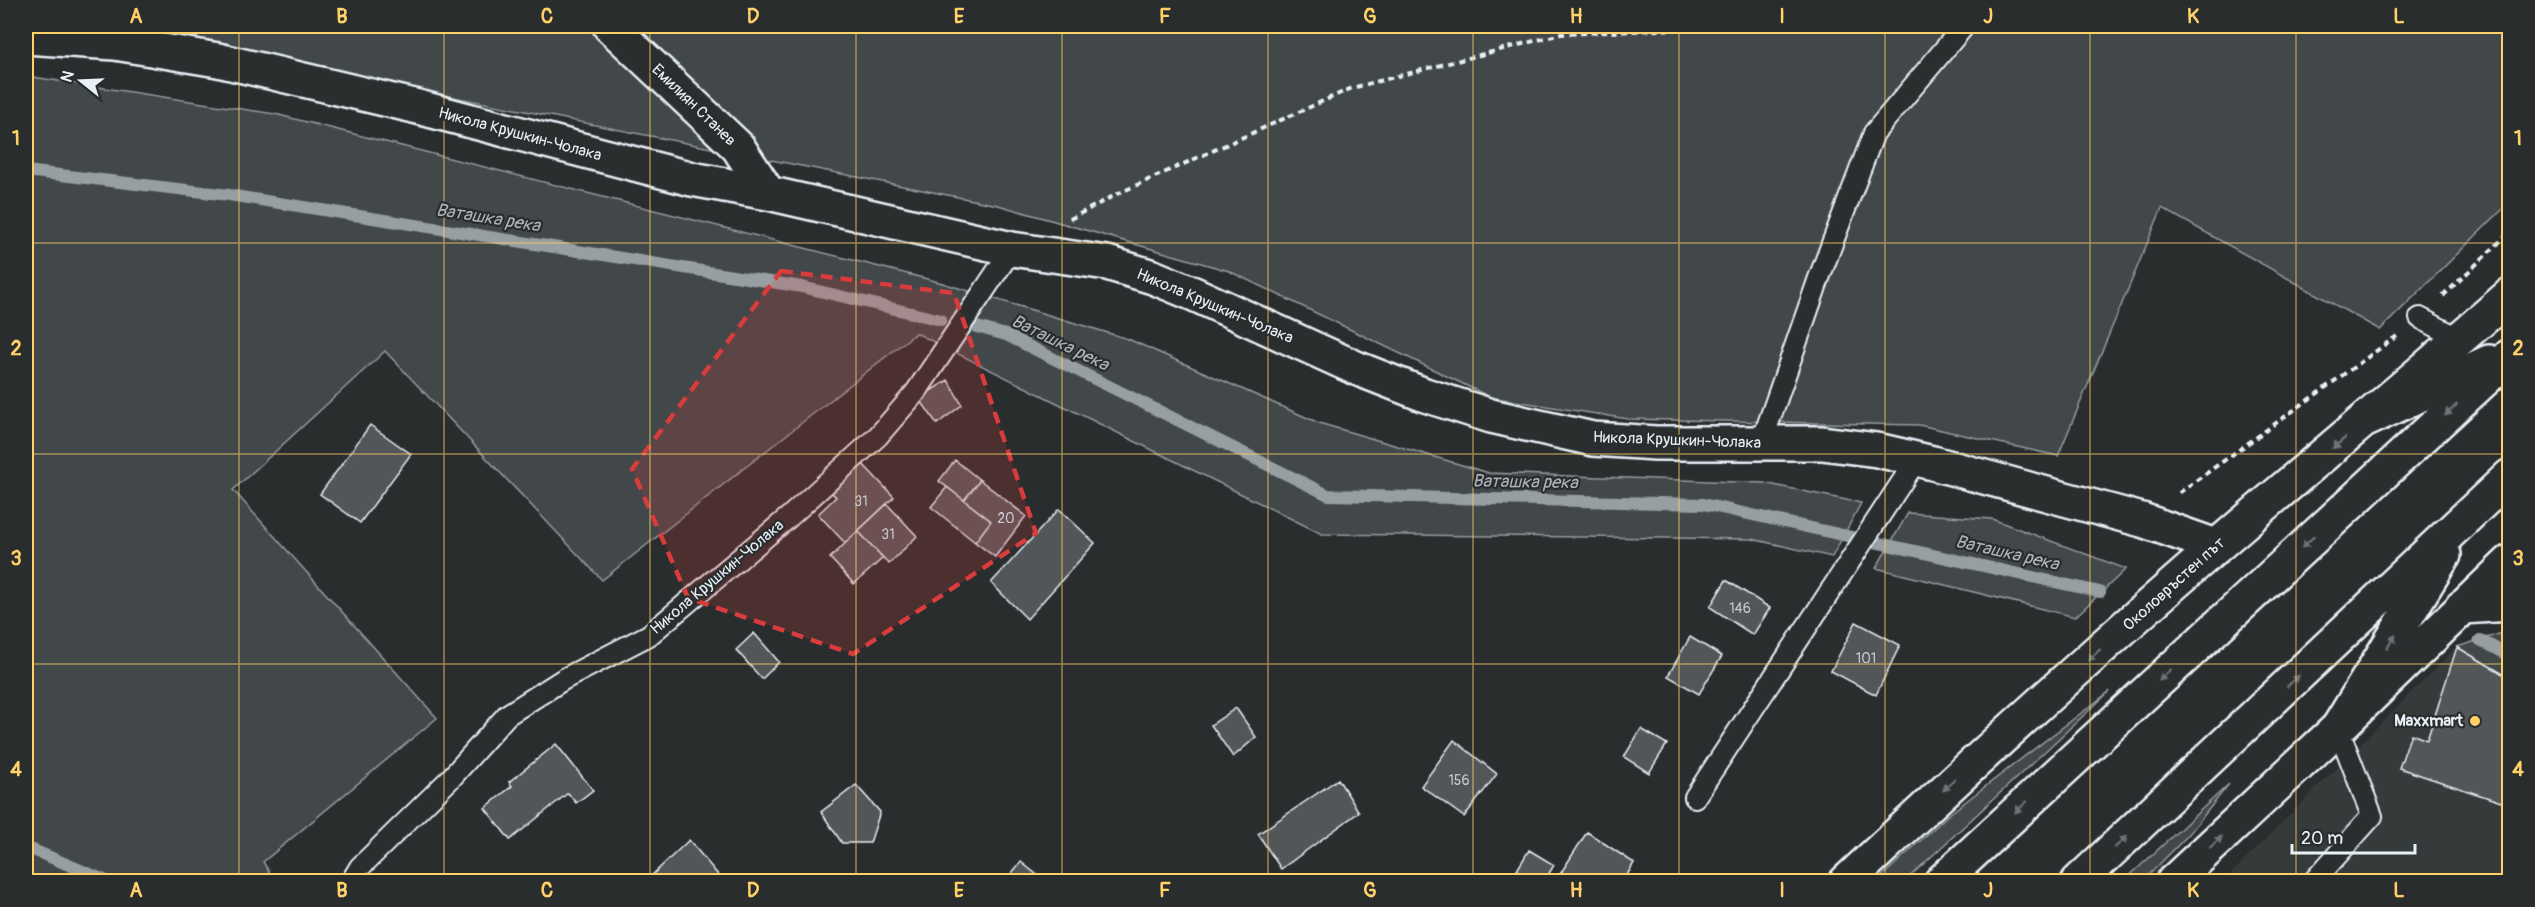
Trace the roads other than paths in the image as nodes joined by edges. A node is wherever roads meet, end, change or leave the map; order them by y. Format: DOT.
graph roads {
  1 [pos="610,26"];
  2 [pos="1964,26"];
  3 [pos="26,37"];
  4 [pos="768,193"];
  5 [pos="1012,249"];
  6 [pos="2510,295"];
  7 [pos="2420,318"];
  8 [pos="2460,339"];
  9 [pos="2510,354"];
  10 [pos="2368,419"];
  11 [pos="1761,444"];
  12 [pos="1917,459"];
  13 [pos="2510,476"];
  14 [pos="2467,517"];
  15 [pos="2216,546"];
  16 [pos="2510,562"];
  17 [pos="2510,604"];
  18 [pos="2463,607"];
  19 [pos="2338,728"];
  20 [pos="1695,797"];
  21 [pos="351,882"];
  22 [pos="1846,882"];
  23 [pos="1941,882"];
  24 [pos="2078,882"];
  25 [pos="2173,882"];
  26 [pos="2313,882"];
  1 -- 4 [label="main road, Емилиян Станев"];
  2 -- 11 [label="lane"];
  3 -- 4 [label="main road, Никола Крушкин-Чолака"];
  4 -- 5 [label="main road, Никола Крушкин-Чолака"];
  5 -- 11 [label="main road, Никола Крушкин-Чолака"];
  5 -- 21 [label="lane, Никола Крушкин-Чолака"];
  6 -- 8 [label="main road, Околовръстен път"];
  7 -- 8 [label="lane"];
  8 -- 10 [label="main road, Околовръстен път"];
  9 -- 10 [label="main road"];
  9 -- 23 [label="main road, one-way"];
  10 -- 15 [label="main road, Околовръстен път, one-way"];
  11 -- 12 [label="main road, Никола Крушкин-Чолака"];
  12 -- 15 [label="main road, Никола Крушкин-Чолака"];
  12 -- 20 [label="lane"];
  13 -- 14 [label="main road"];
  19 -- 14 [label="main road, one-way"];
  24 -- 14 [label="main road, one-way"];
  15 -- 22 [label="main road, Околовръстен път, one-way"];
  16 -- 18 [label="main road"];
  17 -- 18 [label="main road"];
  18 -- 19 [label="main road"];
  25 -- 19 [label="main road, one-way"];
  19 -- 26 [label="lane"];
}
